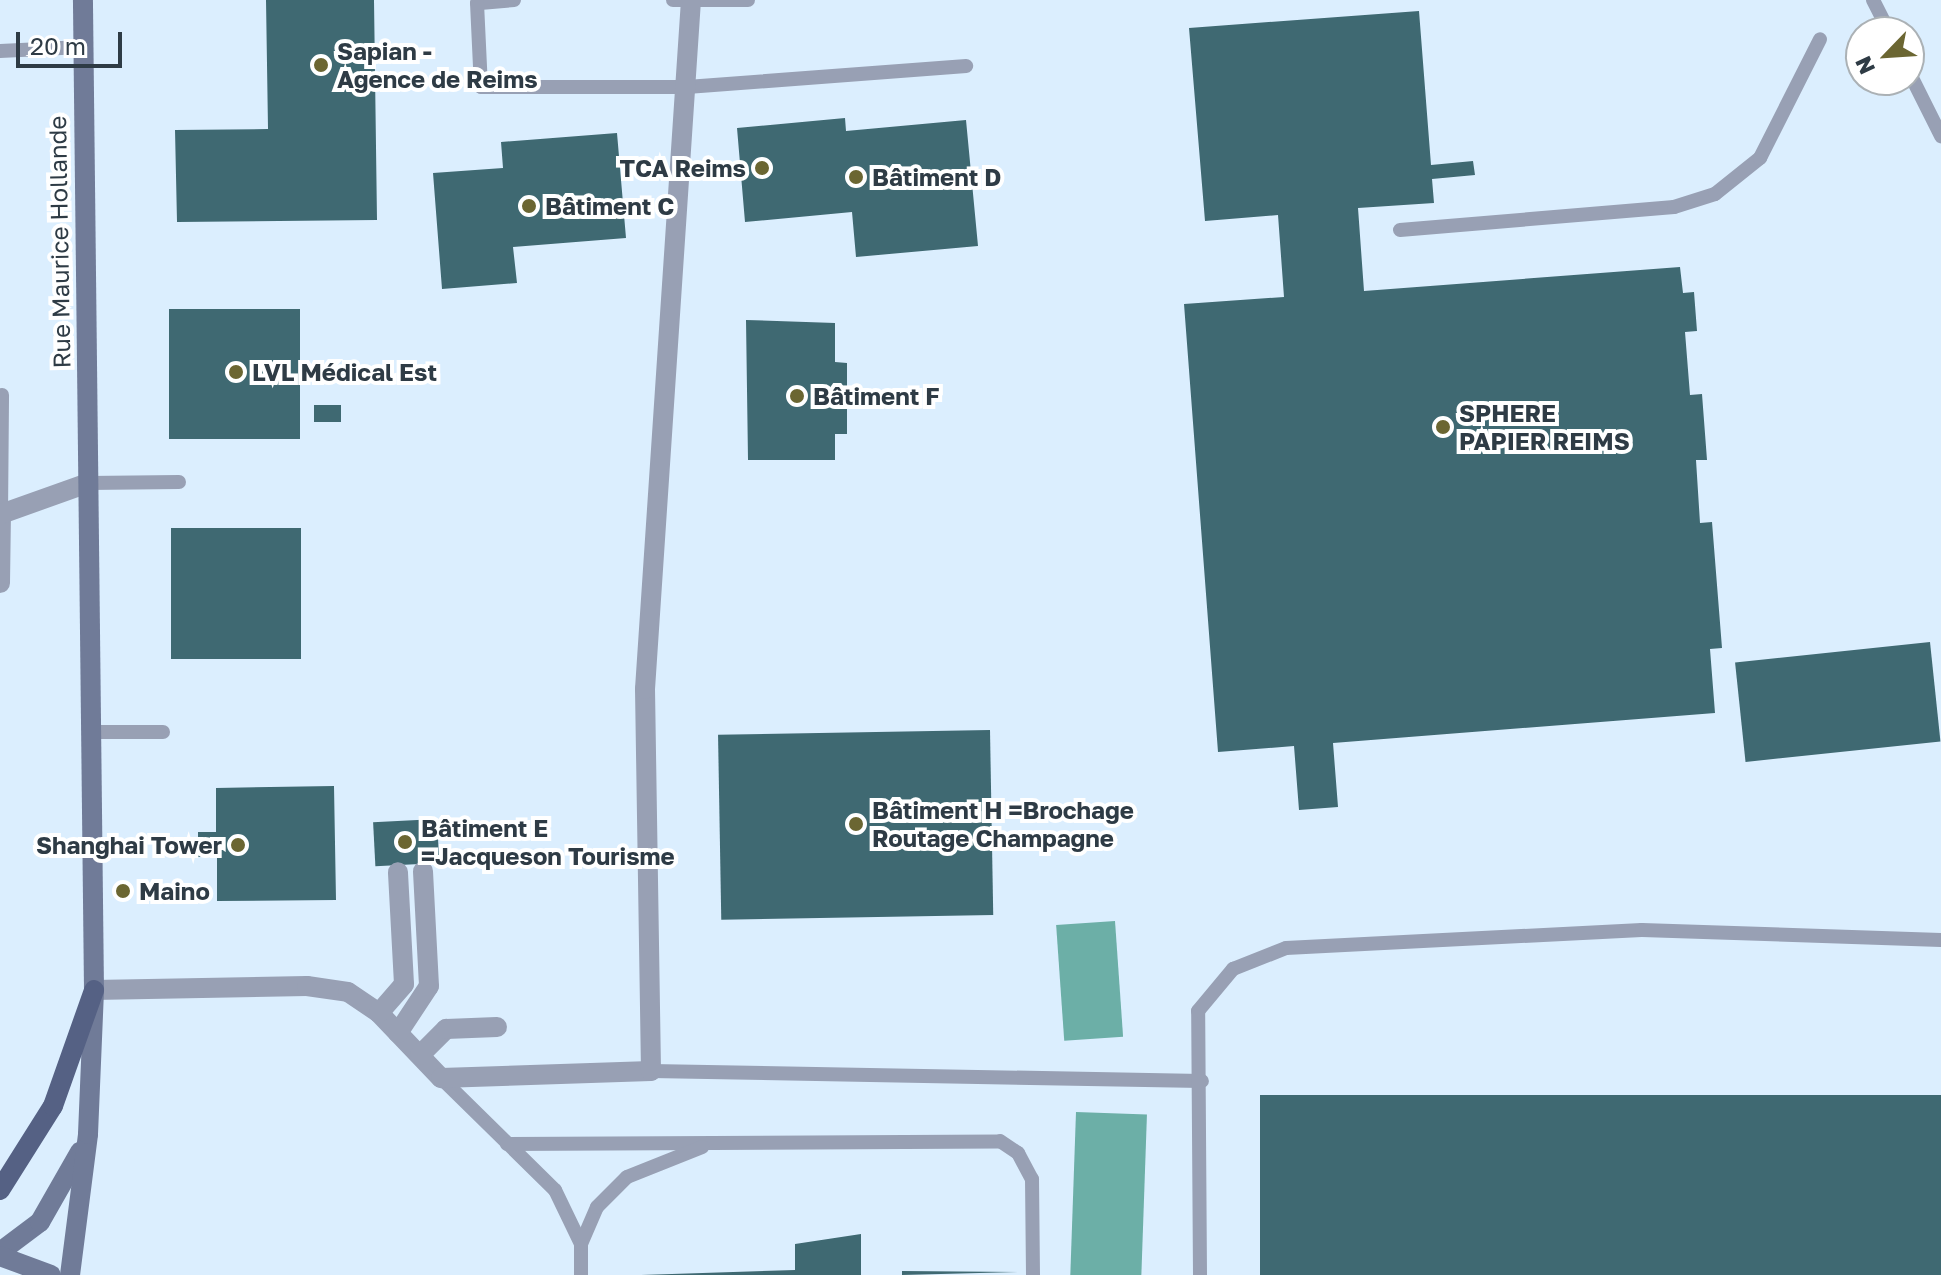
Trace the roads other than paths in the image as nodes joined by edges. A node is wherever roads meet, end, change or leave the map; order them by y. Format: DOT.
graph roads {
  1 [pos="83,0"];
  2 [pos="514,0"];
  3 [pos="748,0"];
  4 [pos="685,1"];
  5 [pos="1820,39"];
  6 [pos="82,47"];
  7 [pos="0,51"];
  8 [pos="966,66"];
  9 [pos="687,87"];
  10 [pos="1921,96"];
  11 [pos="1941,136"];
  12 [pos="1400,230"];
  13 [pos="2,395"];
  14 [pos="179,482"];
  15 [pos="88,483"];
  16 [pos="1,514"];
  17 [pos="0,583"];
  18 [pos="90,732"];
  19 [pos="163,732"];
  20 [pos="423,871"];
  21 [pos="398,872"];
  22 [pos="1941,940"];
  23 [pos="94,990"];
  24 [pos="379,1013"];
  25 [pos="497,1027"];
  26 [pos="398,1033"];
  27 [pos="420,1055"];
  28 [pos="651,1071"];
  29 [pos="441,1078"];
  30 [pos="1202,1081"];
  31 [pos="88,1134"];
  32 [pos="711,1143"];
  33 [pos="507,1144"];
  34 [pos="0,1190"];
  35 [pos="581,1244"];
  36 [pos="0,1254"];
  37 [pos="51,1275"];
  38 [pos="70,1275"];
  39 [pos="581,1275"];
  40 [pos="1033,1275"];
  41 [pos="1200,1275"];
  1 -- 6 [label="street, Rue Maurice Hollande"];
  2 -- 9 [label="lane"];
  3 -- 4 [label="lane"];
  4 -- 9 [label="street"];
  5 -- 12 [label="lane"];
  6 -- 7 [label="lane"];
  6 -- 15 [label="street, Rue Maurice Hollande"];
  8 -- 9 [label="lane"];
  9 -- 28 [label="street"];
  10 -- 11 [label="lane"];
  13 -- 16 [label="lane"];
  14 -- 15 [label="lane"];
  15 -- 16 [label="street"];
  15 -- 18 [label="street, Rue Maurice Hollande"];
  16 -- 17 [label="street"];
  18 -- 19 [label="lane"];
  18 -- 23 [label="street, Rue Maurice Hollande"];
  20 -- 26 [label="street"];
  21 -- 24 [label="street"];
  22 -- 30 [label="lane"];
  23 -- 24 [label="street"];
  23 -- 31 [label="street, Rue Maurice Hollande"];
  23 -- 34 [label="main road"];
  24 -- 26 [label="street"];
  25 -- 27 [label="street"];
  26 -- 27 [label="street"];
  27 -- 29 [label="street"];
  28 -- 29 [label="street"];
  28 -- 30 [label="lane"];
  29 -- 33 [label="lane"];
  30 -- 41 [label="lane"];
  31 -- 36 [label="street"];
  31 -- 38 [label="street, Rue Maurice Hollande"];
  32 -- 33 [label="lane"];
  32 -- 35 [label="lane"];
  32 -- 40 [label="lane"];
  33 -- 35 [label="lane"];
  35 -- 39 [label="lane"];
  36 -- 37 [label="street"];
}
